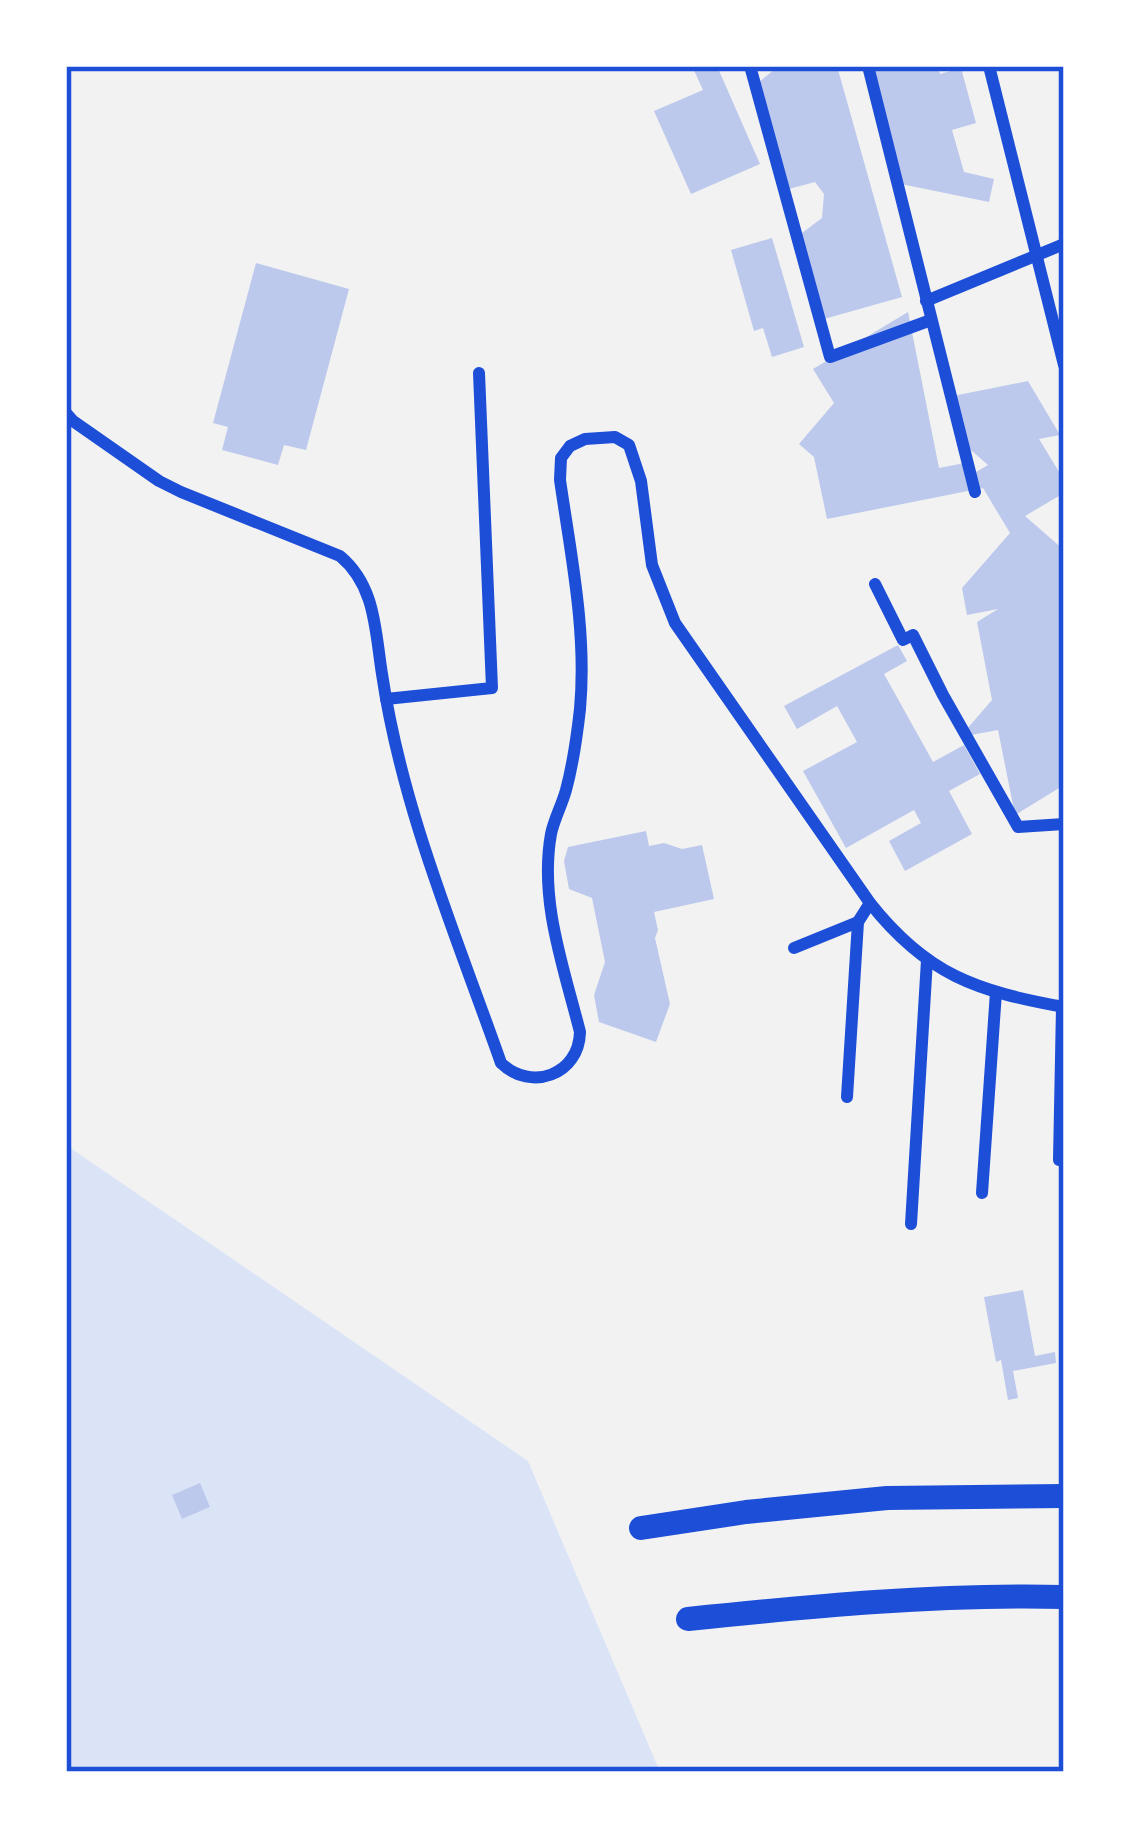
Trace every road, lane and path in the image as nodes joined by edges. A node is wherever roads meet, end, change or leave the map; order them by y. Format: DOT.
graph roads {
  1 [pos="750,66"];
  2 [pos="868,66"];
  3 [pos="989,66"];
  4 [pos="1064,244"];
  5 [pos="1035,256"];
  6 [pos="926,301"];
  7 [pos="931,320"];
  8 [pos="1064,365"];
  9 [pos="479,373"];
  10 [pos="66,413"];
  11 [pos="975,492"];
  12 [pos="875,584"];
  13 [pos="386,699"];
  14 [pos="1064,824"];
  15 [pos="870,904"];
  16 [pos="858,922"];
  17 [pos="794,948"];
  18 [pos="927,960"];
  19 [pos="996,992"];
  20 [pos="1063,1007"];
  21 [pos="848,1096"];
  22 [pos="1059,1160"];
  23 [pos="982,1193"];
  24 [pos="910,1224"];
  25 [pos="1064,1496"];
  26 [pos="641,1528"];
  27 [pos="1064,1597"];
  28 [pos="688,1619"];
  1 -- 7 [label="street"];
  2 -- 6 [label="street"];
  3 -- 5 [label="street"];
  4 -- 5 [label="street"];
  5 -- 6 [label="street"];
  5 -- 8 [label="street"];
  6 -- 7 [label="street"];
  7 -- 11 [label="street"];
  9 -- 13 [label="street"];
  10 -- 13 [label="street"];
  12 -- 14 [label="street"];
  13 -- 15 [label="street"];
  15 -- 16 [label="street"];
  15 -- 18 [label="street"];
  16 -- 17 [label="street"];
  16 -- 21 [label="street"];
  18 -- 19 [label="street"];
  18 -- 24 [label="street"];
  19 -- 20 [label="street"];
  19 -- 23 [label="street"];
  20 -- 22 [label="street"];
  25 -- 26 [label="highway"];
  27 -- 28 [label="highway"];
}
